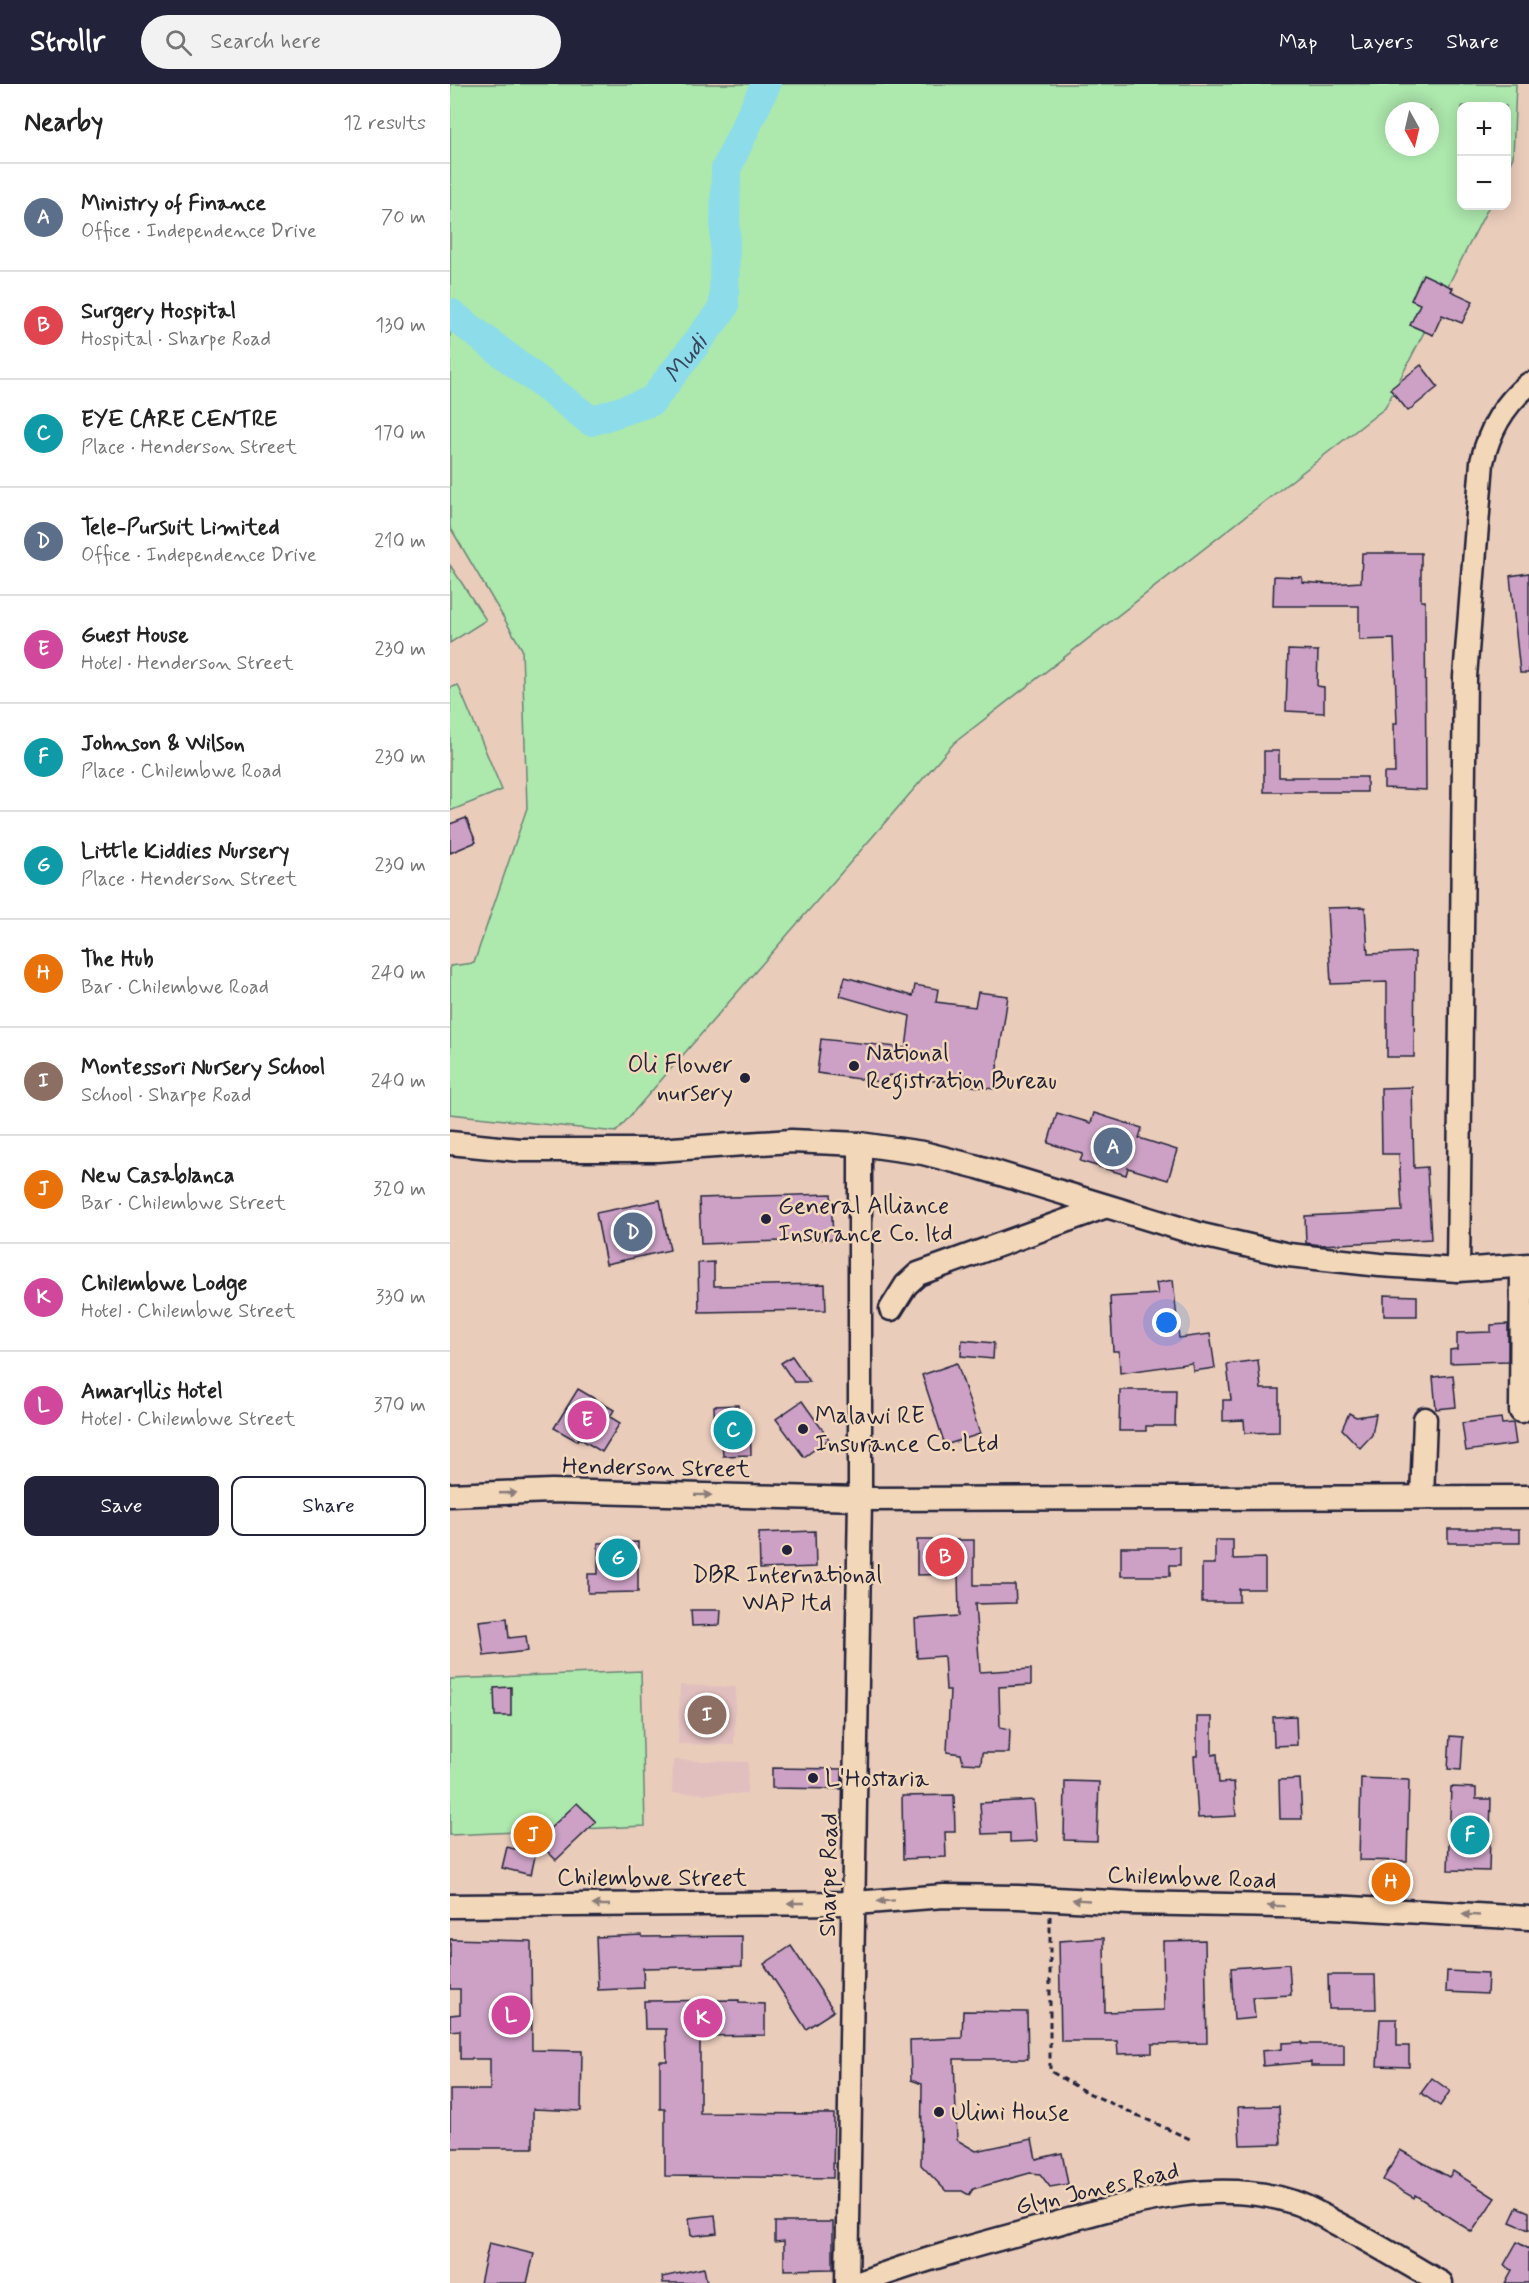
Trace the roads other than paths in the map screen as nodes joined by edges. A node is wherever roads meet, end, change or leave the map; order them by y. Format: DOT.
graph roads {
  1 [pos="1529,384"];
  2 [pos="450,1143"];
  3 [pos="860,1144"];
  4 [pos="1104,1207"];
  5 [pos="1526,1266"];
  6 [pos="1458,1270"];
  7 [pos="891,1309"];
  8 [pos="1521,1411"];
  9 [pos="1425,1419"];
  10 [pos="450,1496"];
  11 [pos="1422,1497"];
  12 [pos="1529,1497"];
  13 [pos="860,1498"];
  14 [pos="855,1903"];
  15 [pos="450,1906"];
  16 [pos="1529,1918"];
  17 [pos="847,2283"];
  18 [pos="859,2283"];
  19 [pos="1441,2283"];
  1 -- 6 [label="street"];
  2 -- 3 [label="street"];
  3 -- 4 [label="street"];
  3 -- 13 [label="street, Sharpe Road"];
  4 -- 6 [label="street"];
  4 -- 7 [label="street"];
  5 -- 6 [label="street"];
  5 -- 8 [label="street"];
  9 -- 11 [label="street"];
  10 -- 13 [label="street, Henderson Street, one-way"];
  11 -- 12 [label="street, Henderson Street"];
  11 -- 13 [label="street, Henderson Street"];
  13 -- 14 [label="street, Sharpe Road"];
  14 -- 15 [label="street, Chilembwe Street, one-way"];
  16 -- 14 [label="street, Chilembwe Road, one-way"];
  14 -- 17 [label="street, Sharpe Road"];
  18 -- 19 [label="street, Glyn Jones Road"];
}
